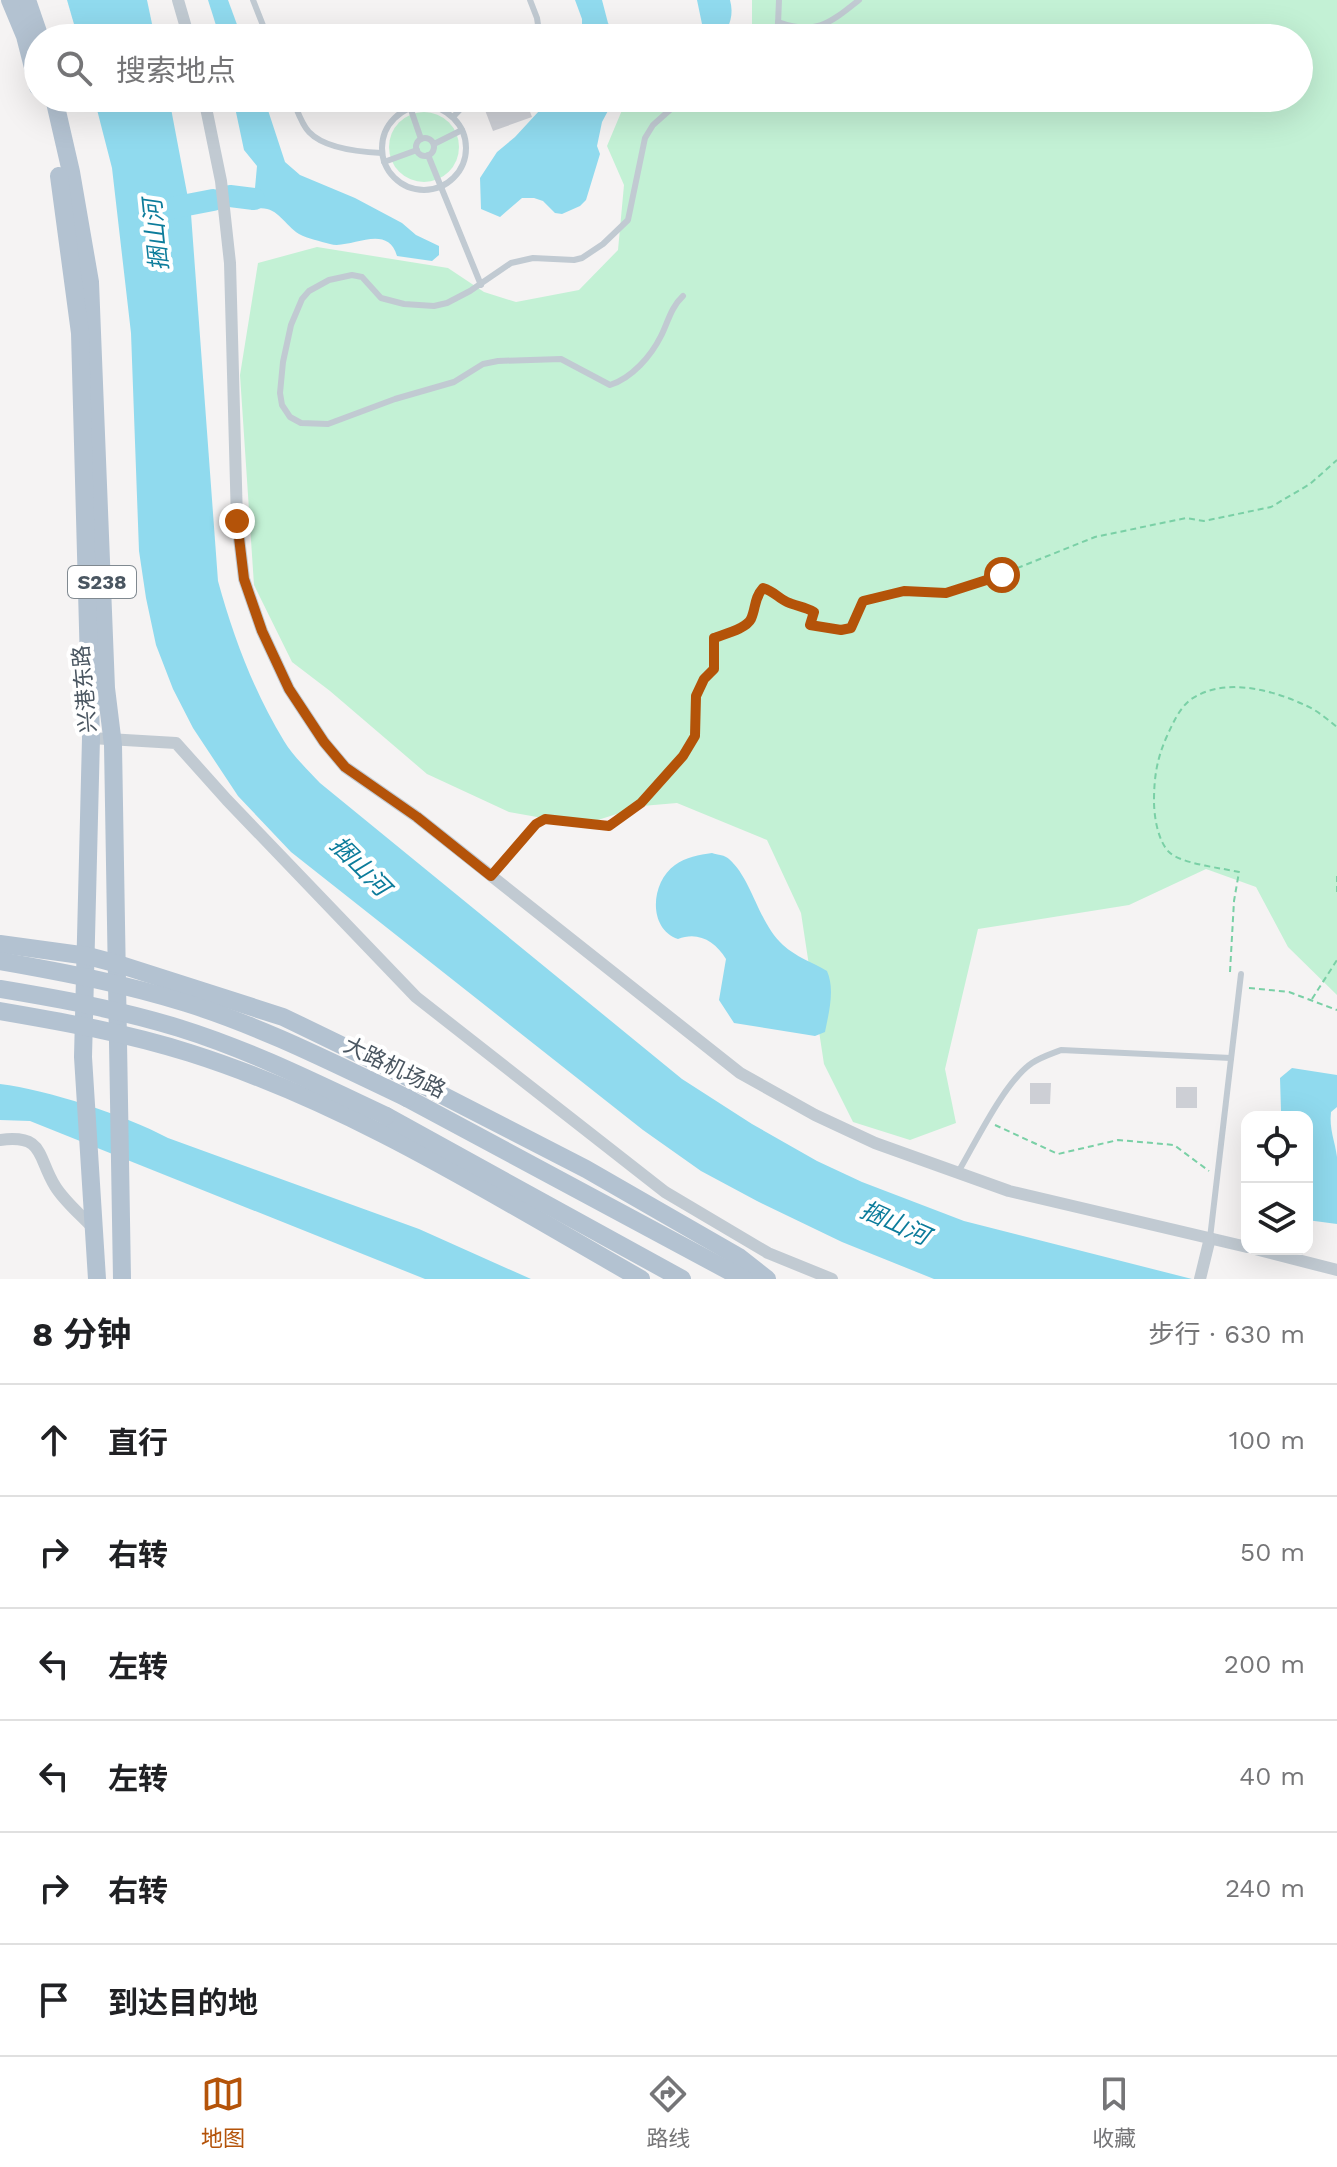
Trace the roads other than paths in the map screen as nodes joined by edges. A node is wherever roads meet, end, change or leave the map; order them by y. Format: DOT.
graph roads {
  1 [pos="10,0"];
  2 [pos="27,0"];
  3 [pos="178,0"];
  4 [pos="253,0"];
  5 [pos="530,0"];
  6 [pos="779,0"];
  7 [pos="859,0"];
  8 [pos="778,22"];
  9 [pos="35,24"];
  10 [pos="185,24"];
  11 [pos="262,24"];
  12 [pos="538,24"];
  13 [pos="783,24"];
  14 [pos="828,24"];
  15 [pos="24,34"];
  16 [pos="45,112"];
  17 [pos="57,112"];
  18 [pos="207,112"];
  19 [pos="299,112"];
  20 [pos="402,112"];
  21 [pos="412,112"];
  22 [pos="444,112"];
  23 [pos="458,112"];
  24 [pos="668,112"];
  25 [pos="453,117"];
  26 [pos="462,130"];
  27 [pos="421,139"];
  28 [pos="434,144"];
  29 [pos="417,150"];
  30 [pos="382,153"];
  31 [pos="428,155"];
  32 [pos="384,162"];
  33 [pos="440,187"];
  34 [pos="481,285"];
  35 [pos="683,296"];
  36 [pos="91,738"];
  37 [pos="112,739"];
  38 [pos="0,944"];
  39 [pos="88,956"];
  40 [pos="0,961"];
  41 [pos="118,964"];
  42 [pos="1241,974"];
  43 [pos="0,989"];
  44 [pos="0,1011"];
  45 [pos="85,1026"];
  46 [pos="120,1033"];
  47 [pos="1231,1058"];
  48 [pos="0,1140"];
  49 [pos="957,1174"];
  50 [pos="93,1228"];
  51 [pos="1210,1238"];
  52 [pos="1241,1246"];
  53 [pos="1278,1255"];
  54 [pos="1337,1270"];
  55 [pos="97,1279"];
  56 [pos="122,1279"];
  57 [pos="641,1279"];
  58 [pos="682,1279"];
  59 [pos="744,1279"];
  60 [pos="767,1279"];
  61 [pos="832,1279"];
  62 [pos="1200,1279"];
  1 -- 15 [label="main road"];
  2 -- 9 [label="main road"];
  3 -- 10 [label="street"];
  4 -- 11 [label="lane"];
  5 -- 12 [label="lane"];
  6 -- 8 [label="lane"];
  7 -- 14 [label="lane"];
  8 -- 13 [label="lane"];
  16 -- 36 [label="main road, 兴港东路 / S238"];
  17 -- 37 [label="main road, 兴港东路 / S238"];
  18 -- 49 [label="street"];
  19 -- 30 [label="lane"];
  20 -- 30 [label="lane"];
  21 -- 27 [label="lane"];
  22 -- 25 [label="lane"];
  23 -- 25 [label="lane"];
  24 -- 34 [label="lane"];
  25 -- 26 [label="lane"];
  26 -- 28 [label="lane"];
  26 -- 33 [label="lane"];
  27 -- 28 [label="lane"];
  27 -- 29 [label="lane"];
  28 -- 31 [label="lane"];
  29 -- 31 [label="lane"];
  29 -- 32 [label="lane"];
  30 -- 32 [label="lane"];
  31 -- 33 [label="lane"];
  32 -- 33 [label="lane"];
  33 -- 34 [label="lane"];
  34 -- 35 [label="lane"];
  36 -- 37 [label="street"];
  36 -- 39 [label="main road, 兴港东路 / S238"];
  37 -- 41 [label="main road, 兴港东路 / S238"];
  37 -- 61 [label="street"];
  38 -- 39 [label="main road"];
  39 -- 41 [label="main road"];
  39 -- 45 [label="main road, 兴港东路 / S238"];
  40 -- 59 [label="main road, 大路机场路, bridge"];
  41 -- 46 [label="main road, 兴港东路 / S238"];
  41 -- 60 [label="main road"];
  42 -- 47 [label="lane"];
  43 -- 58 [label="main road, bridge"];
  44 -- 45 [label="main road"];
  45 -- 46 [label="main road"];
  45 -- 50 [label="main road, 兴港东路 / S238"];
  46 -- 56 [label="main road, 兴港东路 / S238"];
  46 -- 57 [label="main road"];
  47 -- 49 [label="lane"];
  47 -- 51 [label="lane"];
  48 -- 50 [label="street"];
  49 -- 51 [label="street"];
  50 -- 55 [label="main road, 兴港东路 / S238"];
  51 -- 52 [label="street"];
  51 -- 62 [label="street"];
  53 -- 54 [label="street"];
}
